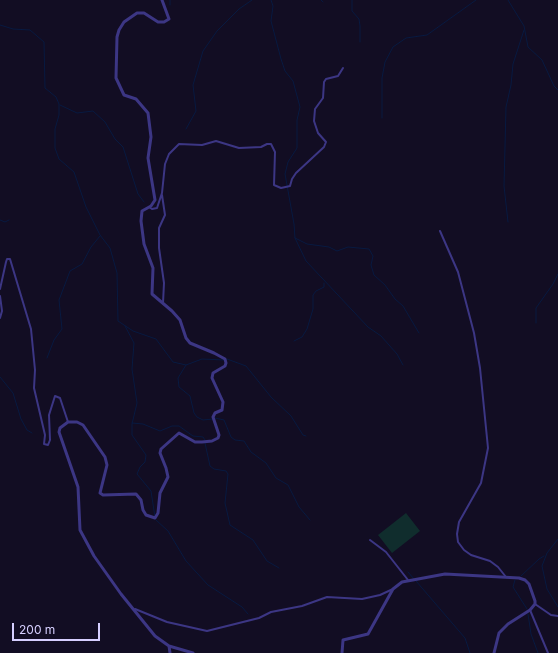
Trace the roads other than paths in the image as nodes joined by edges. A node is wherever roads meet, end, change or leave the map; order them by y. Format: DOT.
graph roads {
  1 [pos="162,0"];
  2 [pos="343,68"];
  3 [pos="162,193"];
  4 [pos="148,207"];
  5 [pos="440,231"];
  6 [pos="0,289"];
  7 [pos="0,296"];
  8 [pos="163,304"];
  9 [pos="0,318"];
  10 [pos="68,422"];
  11 [pos="370,540"];
  12 [pos="506,578"];
  13 [pos="408,580"];
  14 [pos="393,589"];
  15 [pos="535,604"];
  16 [pos="134,609"];
  17 [pos="530,610"];
  18 [pos="558,616"];
  19 [pos="169,646"];
  20 [pos="170,653"];
  21 [pos="193,653"];
  22 [pos="342,653"];
  23 [pos="494,653"];
  24 [pos="548,653"];
  1 -- 4 [label="street"];
  2 -- 3 [label="street"];
  3 -- 4 [label="street"];
  3 -- 8 [label="street"];
  4 -- 8 [label="street"];
  5 -- 12 [label="street"];
  6 -- 10 [label="street"];
  7 -- 9 [label="street"];
  8 -- 10 [label="street"];
  10 -- 16 [label="street"];
  11 -- 13 [label="street"];
  12 -- 13 [label="street"];
  12 -- 15 [label="street"];
  13 -- 14 [label="street"];
  14 -- 16 [label="street"];
  14 -- 22 [label="street"];
  15 -- 17 [label="street"];
  15 -- 18 [label="street"];
  16 -- 19 [label="street"];
  17 -- 23 [label="street"];
  17 -- 24 [label="street"];
  19 -- 20 [label="street"];
  19 -- 21 [label="street"];
}
